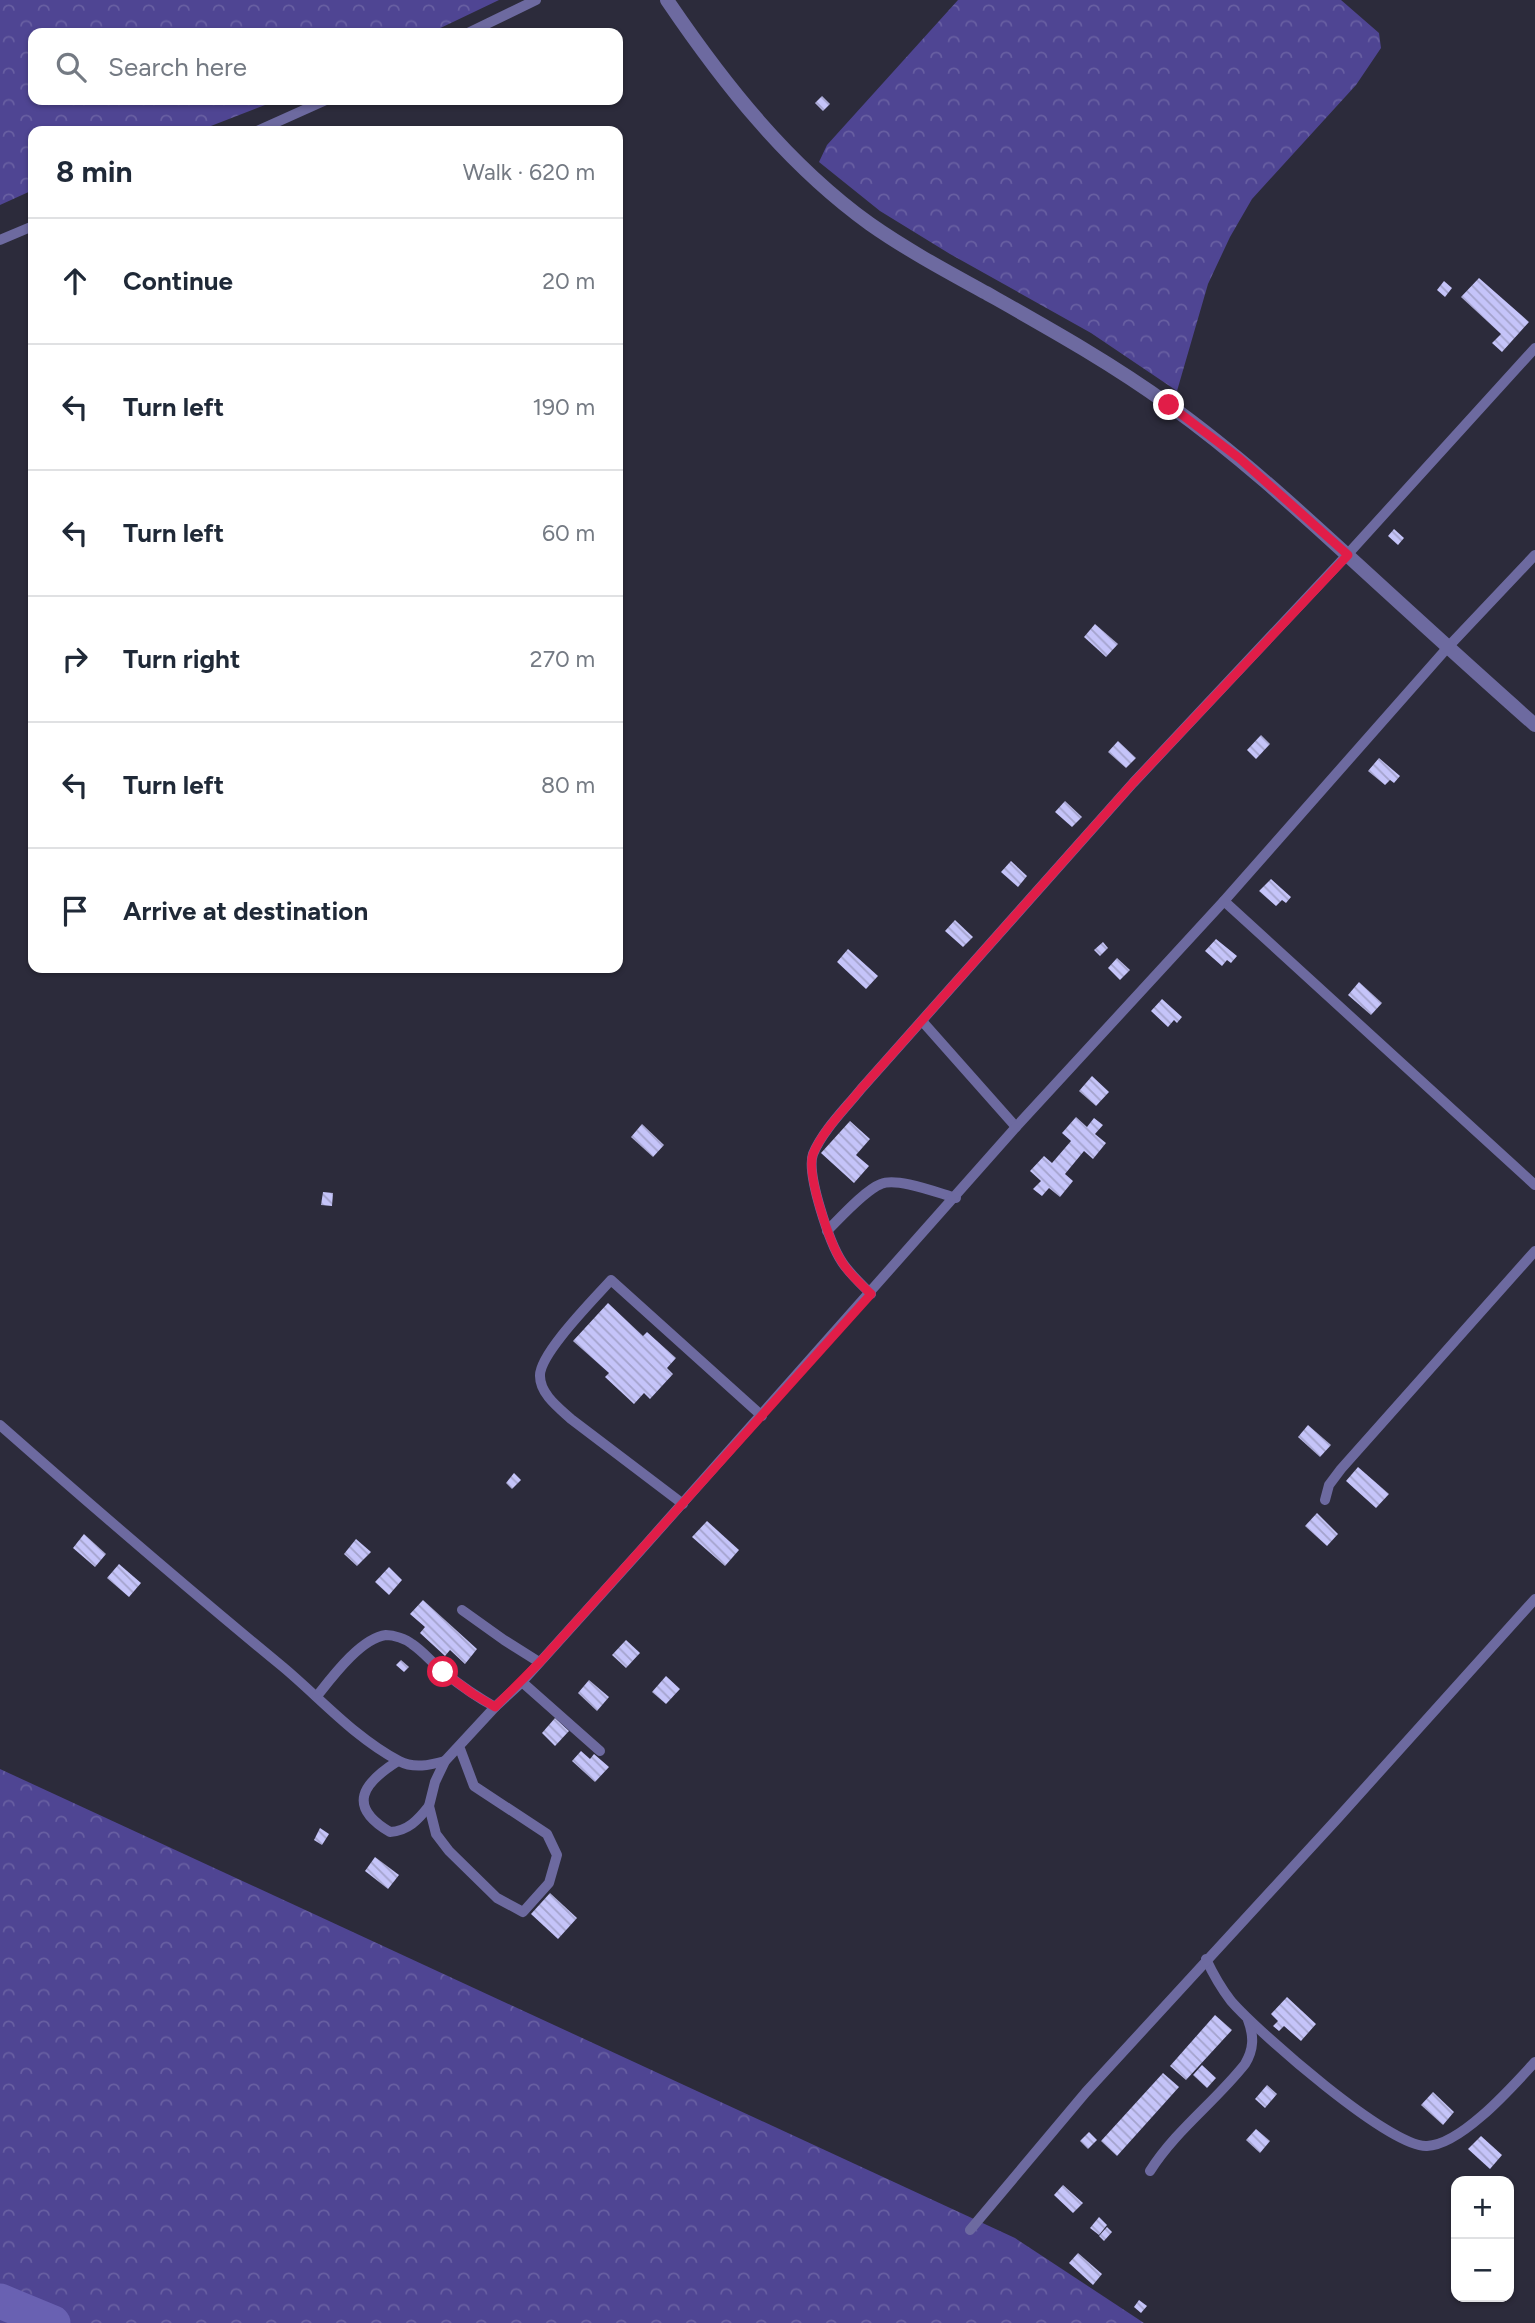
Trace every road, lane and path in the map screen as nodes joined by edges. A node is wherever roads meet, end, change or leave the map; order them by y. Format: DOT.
graph roads {
  1 [pos="536,0"];
  2 [pos="667,0"];
  3 [pos="478,28"];
  4 [pos="316,105"];
  5 [pos="268,126"];
  6 [pos="28,228"];
  7 [pos="0,240"];
  8 [pos="1535,348"];
  9 [pos="1348,555"];
  10 [pos="1535,555"];
  11 [pos="1448,648"];
  12 [pos="1535,726"];
  13 [pos="1224,901"];
  14 [pos="922,1021"];
  15 [pos="1016,1127"];
  16 [pos="1535,1185"];
  17 [pos="956,1198"];
  18 [pos="827,1231"];
  19 [pos="1535,1251"];
  20 [pos="871,1294"];
  21 [pos="762,1416"];
  22 [pos="0,1425"];
  23 [pos="1325,1500"];
  24 [pos="683,1504"];
  25 [pos="1535,1599"];
  26 [pos="463,1610"];
  27 [pos="540,1662"];
  28 [pos="522,1682"];
  29 [pos="317,1696"];
  30 [pos="495,1707"];
  31 [pos="459,1746"];
  32 [pos="600,1751"];
  33 [pos="398,1761"];
  34 [pos="445,1761"];
  35 [pos="429,1807"];
  36 [pos="1206,1959"];
  37 [pos="1246,2017"];
  38 [pos="1535,2062"];
  39 [pos="1150,2171"];
  40 [pos="970,2230"];
  1 -- 3 [label="lane"];
  2 -- 9 [label="street"];
  4 -- 5 [label="lane"];
  6 -- 7 [label="lane"];
  8 -- 9 [label="lane"];
  9 -- 11 [label="street"];
  9 -- 14 [label="lane"];
  10 -- 11 [label="lane"];
  11 -- 12 [label="street"];
  11 -- 13 [label="lane"];
  13 -- 15 [label="lane"];
  13 -- 16 [label="lane"];
  14 -- 15 [label="lane"];
  14 -- 18 [label="lane"];
  15 -- 17 [label="lane"];
  17 -- 18 [label="lane"];
  17 -- 20 [label="lane"];
  18 -- 20 [label="lane"];
  19 -- 23 [label="lane"];
  20 -- 21 [label="lane"];
  21 -- 24 [label="lane"];
  21 -- 24 [label="lane"];
  22 -- 29 [label="lane"];
  24 -- 27 [label="lane"];
  25 -- 36 [label="lane"];
  26 -- 27 [label="lane"];
  27 -- 28 [label="lane"];
  28 -- 30 [label="lane"];
  28 -- 32 [label="lane"];
  29 -- 30 [label="lane"];
  29 -- 33 [label="lane"];
  30 -- 31 [label="lane"];
  31 -- 34 [label="lane"];
  31 -- 35 [label="lane"];
  33 -- 34 [label="lane"];
  33 -- 35 [label="lane"];
  34 -- 35 [label="lane"];
  36 -- 37 [label="lane"];
  36 -- 40 [label="lane"];
  37 -- 38 [label="lane"];
  37 -- 39 [label="lane"];
}
